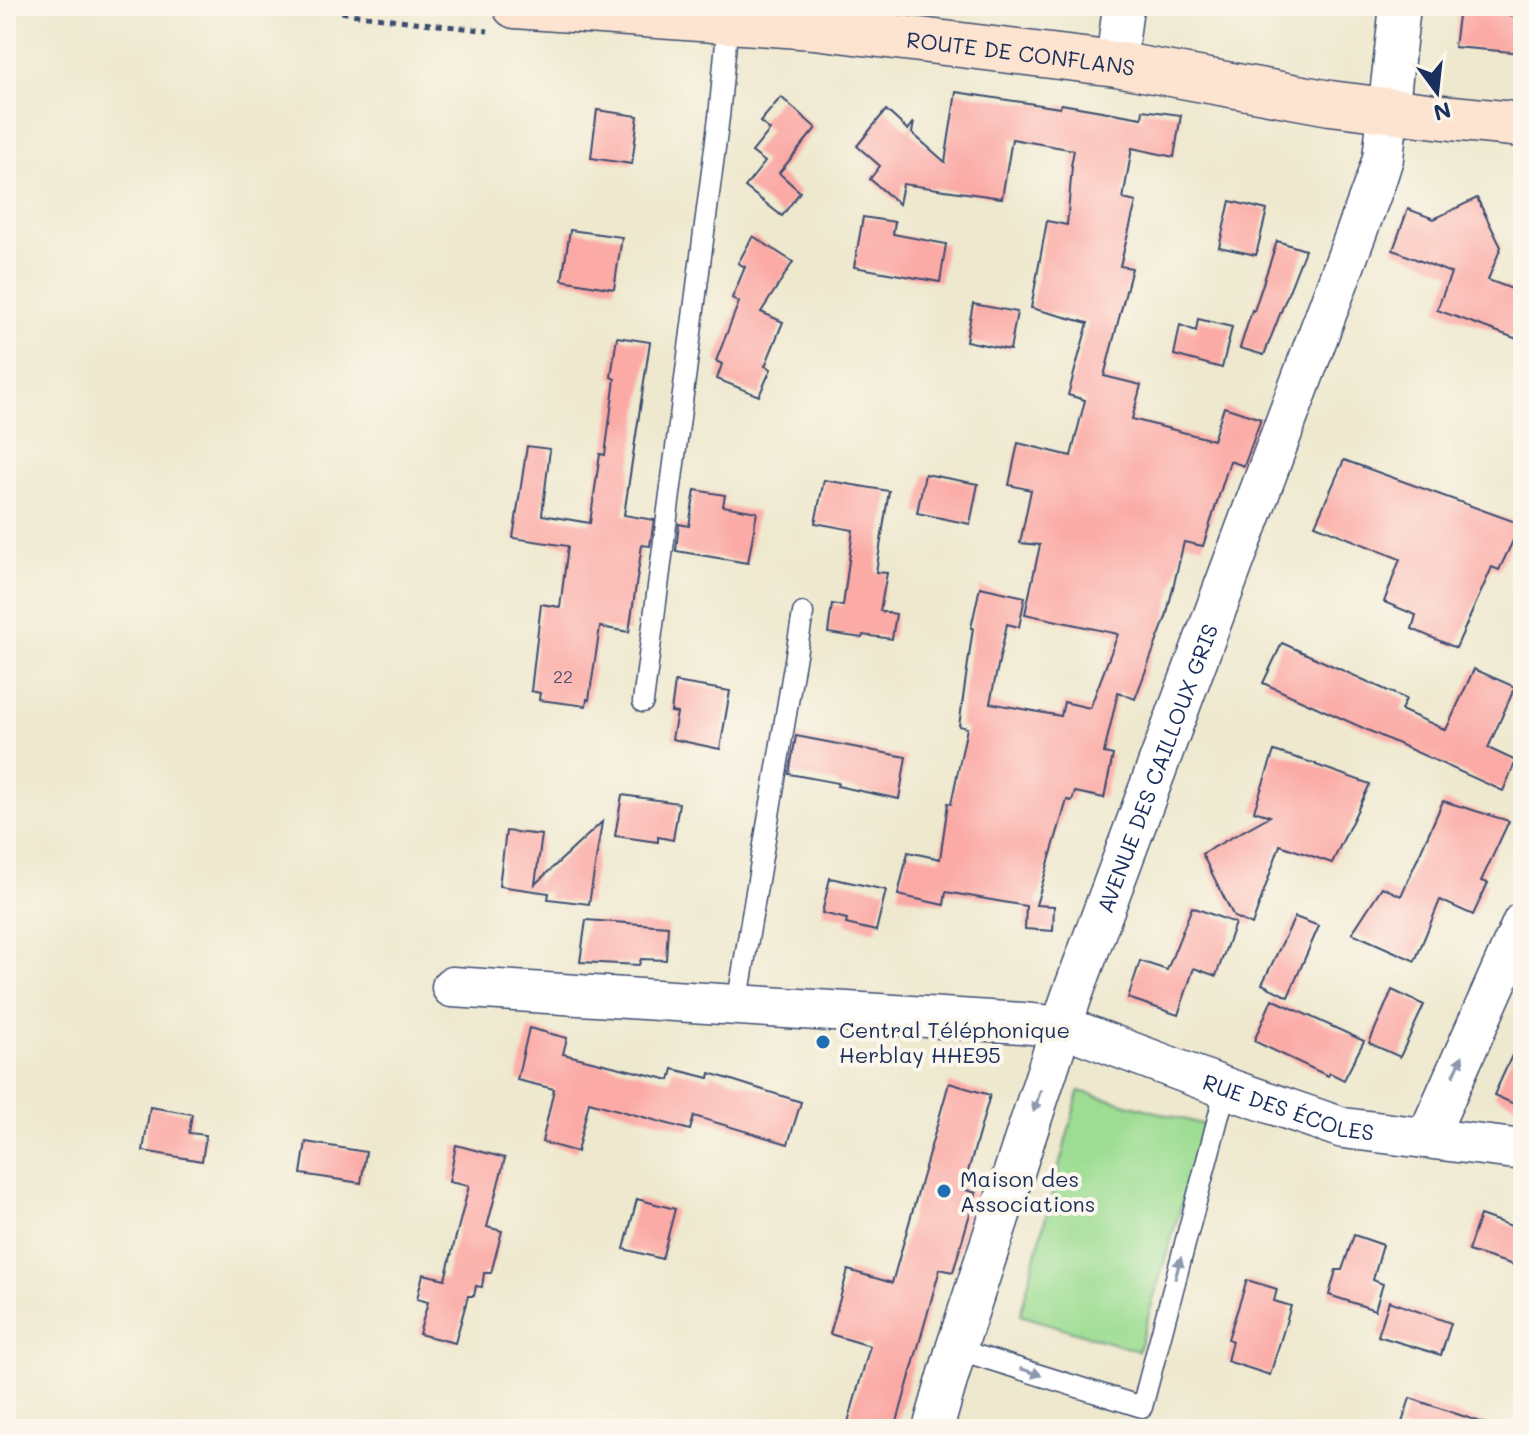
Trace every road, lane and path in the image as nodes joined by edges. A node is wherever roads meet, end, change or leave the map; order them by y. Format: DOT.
graph roads {
  1 [pos="515,6"];
  2 [pos="1123,6"];
  3 [pos="1400,6"];
  4 [pos="728,21"];
  5 [pos="1116,64"];
  6 [pos="1388,109"];
  7 [pos="1523,125"];
  8 [pos="803,613"];
  9 [pos="643,702"];
  10 [pos="1523,922"];
  11 [pos="452,987"];
  12 [pos="737,1005"];
  13 [pos="1062,1027"];
  14 [pos="1226,1088"];
  15 [pos="1427,1138"];
  16 [pos="1523,1150"];
  17 [pos="956,1349"];
  18 [pos="933,1429"];
  1 -- 4 [label="main road, ROUTE DE CONFLANS"];
  2 -- 5 [label="street"];
  3 -- 6 [label="street, AVENUE DES CAILLOUX GRIS"];
  4 -- 5 [label="main road, ROUTE DE CONFLANS"];
  4 -- 9 [label="lane"];
  5 -- 6 [label="main road, ROUTE DE CONFLANS"];
  6 -- 7 [label="main road, ROUTE DE CONFLANS"];
  6 -- 13 [label="street, AVENUE DES CAILLOUX GRIS"];
  8 -- 12 [label="lane"];
  15 -- 10 [label="street, one-way"];
  11 -- 12 [label="street, RUE DES ÉCOLES"];
  12 -- 13 [label="street, RUE DES ÉCOLES"];
  13 -- 14 [label="street, RUE DES ÉCOLES"];
  13 -- 17 [label="street, AVENUE DES CAILLOUX GRIS, one-way"];
  14 -- 15 [label="street, RUE DES ÉCOLES"];
  17 -- 14 [label="lane, one-way"];
  15 -- 16 [label="street, RUE DES ÉCOLES"];
  17 -- 18 [label="street, AVENUE DES CAILLOUX GRIS"];
}
